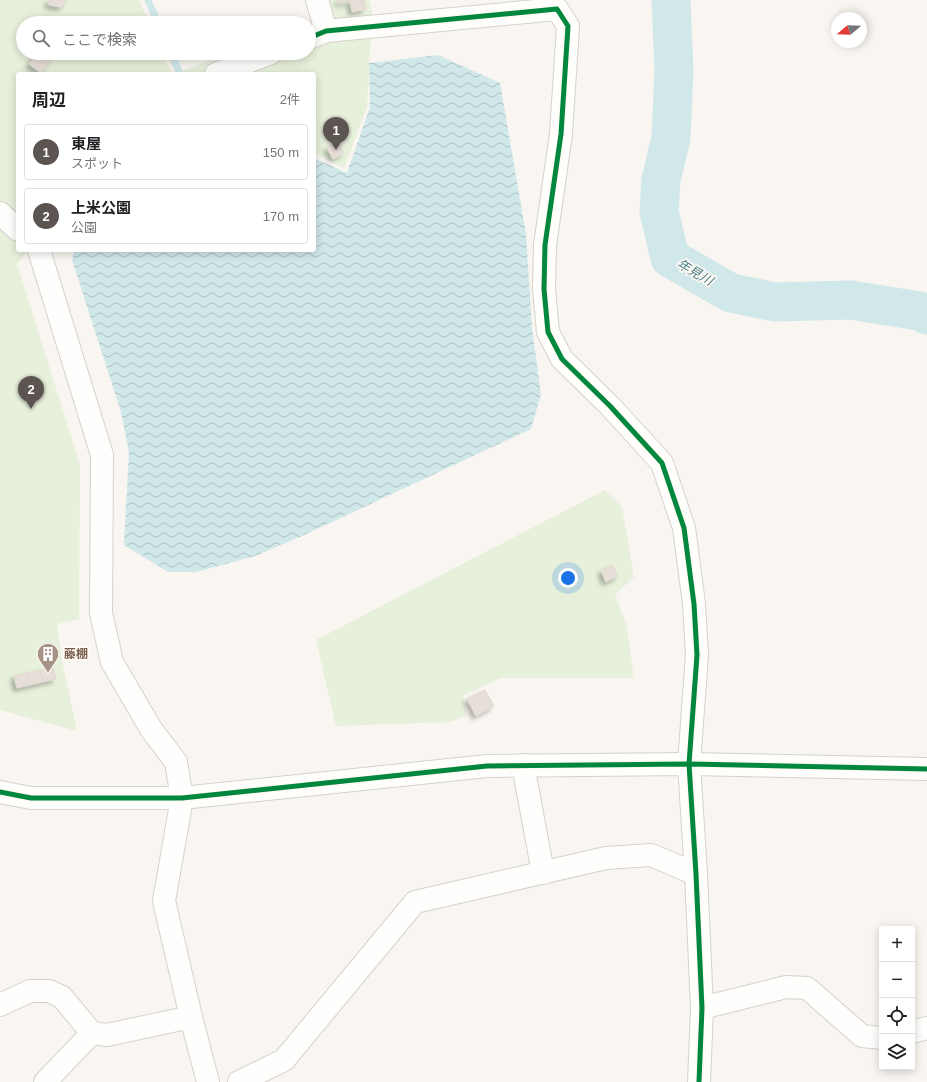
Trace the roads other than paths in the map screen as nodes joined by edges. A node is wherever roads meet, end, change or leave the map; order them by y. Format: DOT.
graph roads {
  1 [pos="317,0"];
  2 [pos="318,34"];
  3 [pos="253,60"];
  4 [pos="221,72"];
  5 [pos="0,213"];
  6 [pos="16,228"];
  7 [pos="40,252"];
  8 [pos="689,764"];
  9 [pos="523,765"];
  10 [pos="927,769"];
  11 [pos="0,792"];
  12 [pos="182,798"];
  13 [pos="543,872"];
  14 [pos="696,874"];
  15 [pos="0,1005"];
  16 [pos="702,1008"];
  17 [pos="192,1017"];
  18 [pos="927,1028"];
  19 [pos="915,1031"];
  20 [pos="92,1033"];
  21 [pos="879,1038"];
  22 [pos="45,1082"];
  23 [pos="208,1082"];
  24 [pos="239,1082"];
  25 [pos="699,1082"];
  1 -- 2 [label="street"];
  2 -- 8 [label="street"];
  3 -- 4 [label="street"];
  5 -- 6 [label="street"];
  7 -- 12 [label="street"];
  8 -- 9 [label="street"];
  8 -- 10 [label="street"];
  8 -- 14 [label="street"];
  9 -- 12 [label="street"];
  9 -- 13 [label="street"];
  11 -- 12 [label="street"];
  12 -- 17 [label="street"];
  13 -- 14 [label="street"];
  13 -- 24 [label="street"];
  14 -- 16 [label="street"];
  15 -- 20 [label="street"];
  16 -- 21 [label="street"];
  16 -- 25 [label="street"];
  17 -- 20 [label="street"];
  17 -- 23 [label="street"];
  18 -- 19 [label="street"];
  20 -- 22 [label="street"];
}
